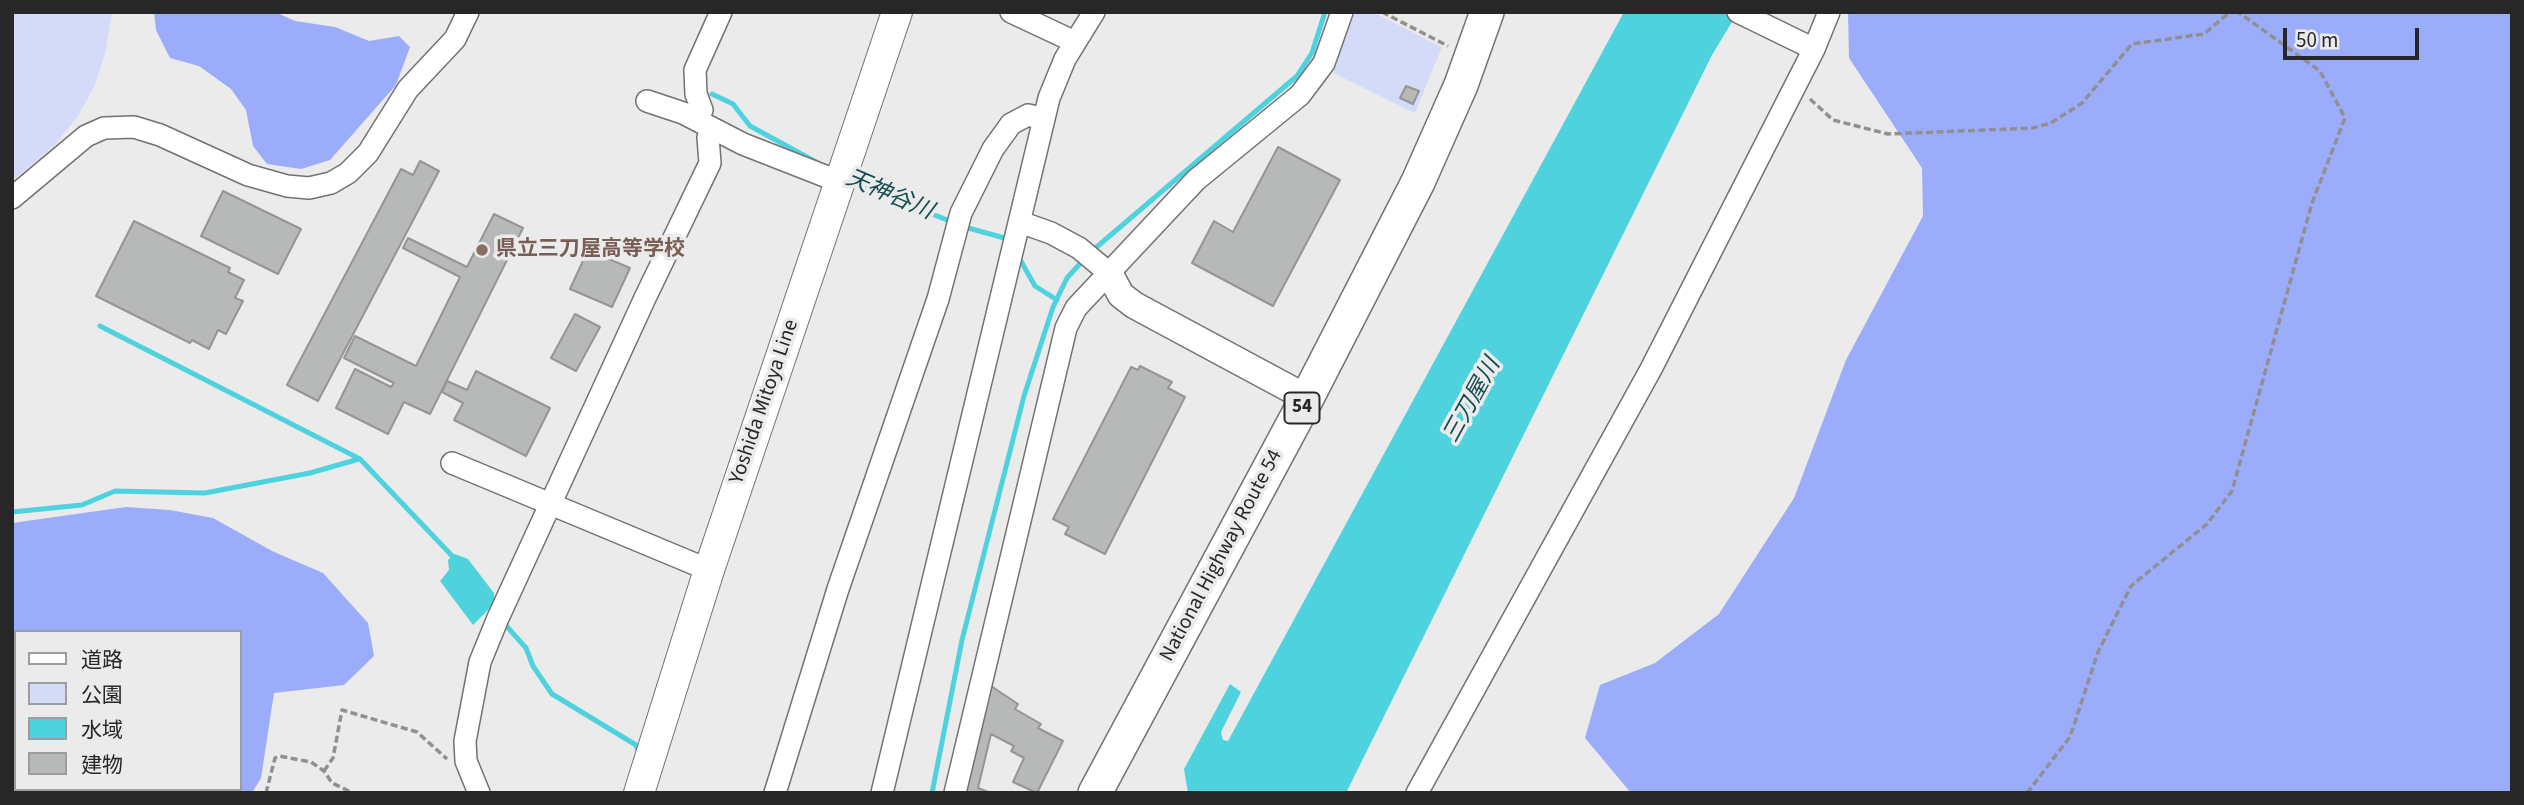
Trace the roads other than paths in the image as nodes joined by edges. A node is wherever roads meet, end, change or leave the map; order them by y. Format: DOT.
graph roads {
  1 [pos="468,12"];
  2 [pos="721,12"];
  3 [pos="897,12"];
  4 [pos="1011,12"];
  5 [pos="1094,12"];
  6 [pos="1342,12"];
  7 [pos="1487,12"];
  8 [pos="1738,12"];
  9 [pos="1829,12"];
  10 [pos="1075,41"];
  11 [pos="1810,47"];
  12 [pos="647,101"];
  13 [pos="702,110"];
  14 [pos="1044,120"];
  15 [pos="708,137"];
  16 [pos="840,182"];
  17 [pos="12,198"];
  18 [pos="1020,222"];
  19 [pos="1110,273"];
  20 [pos="1307,398"];
  21 [pos="452,463"];
  22 [pos="551,505"];
  23 [pos="709,570"];
  24 [pos="644,790"];
  25 [pos="479,793"];
  26 [pos="775,793"];
  27 [pos="882,793"];
  28 [pos="955,793"];
  29 [pos="1095,793"];
  30 [pos="1417,793"];
  1 -- 17 [label="street"];
  2 -- 13 [label="street"];
  3 -- 16 [label="main road, Yoshida Mitoya Line"];
  4 -- 10 [label="street"];
  5 -- 10 [label="street"];
  6 -- 19 [label="street"];
  7 -- 20 [label="highway, National Highway Route 54 / 54"];
  8 -- 11 [label="street"];
  9 -- 11 [label="street"];
  10 -- 14 [label="street"];
  11 -- 30 [label="street"];
  12 -- 16 [label="street"];
  14 -- 18 [label="street"];
  14 -- 26 [label="street"];
  15 -- 22 [label="street"];
  16 -- 23 [label="main road, Yoshida Mitoya Line"];
  18 -- 19 [label="street"];
  18 -- 27 [label="street"];
  19 -- 20 [label="street"];
  19 -- 28 [label="street"];
  20 -- 29 [label="highway, National Highway Route 54 / 54"];
  21 -- 22 [label="street"];
  22 -- 23 [label="street"];
  22 -- 25 [label="street"];
  23 -- 24 [label="main road, Yoshida Mitoya Line"];
}
